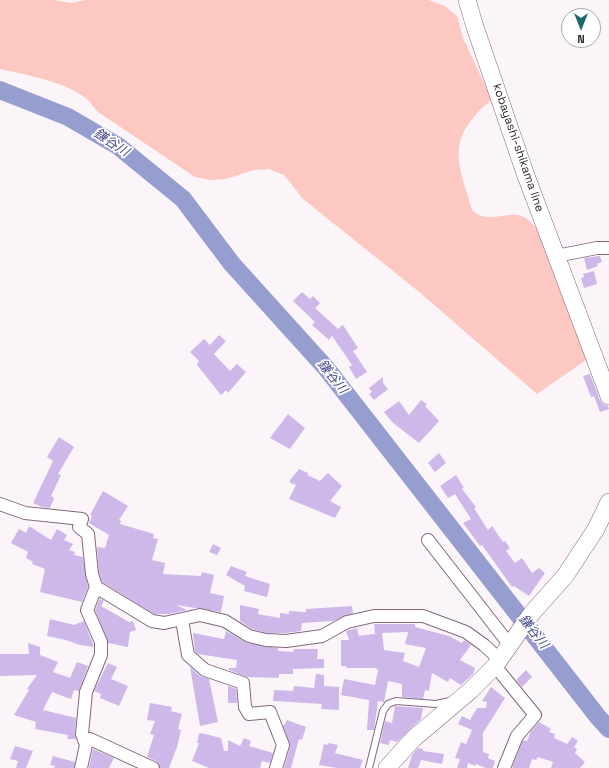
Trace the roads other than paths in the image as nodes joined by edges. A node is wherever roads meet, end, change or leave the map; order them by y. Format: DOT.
graph roads {
  1 [pos="468,0"];
  2 [pos="609,248"];
  3 [pos="556,256"];
  4 [pos="609,396"];
  5 [pos="609,502"];
  6 [pos="0,504"];
  7 [pos="428,540"];
  8 [pos="96,587"];
  9 [pos="182,620"];
  10 [pos="510,642"];
  11 [pos="497,663"];
  12 [pos="461,699"];
  13 [pos="84,740"];
  14 [pos="81,768"];
  15 [pos="153,768"];
  16 [pos="276,768"];
  17 [pos="369,768"];
  18 [pos="387,768"];
  19 [pos="504,768"];
  1 -- 3 [label="main road, kobayashi-shikama line"];
  2 -- 3 [label="street"];
  3 -- 4 [label="main road, kobayashi-shikama line"];
  5 -- 10 [label="main road"];
  6 -- 8 [label="street"];
  7 -- 10 [label="street"];
  8 -- 9 [label="street"];
  8 -- 13 [label="street"];
  9 -- 11 [label="street"];
  9 -- 16 [label="street"];
  10 -- 11 [label="main road"];
  11 -- 12 [label="main road"];
  11 -- 19 [label="street"];
  12 -- 17 [label="lane"];
  12 -- 18 [label="main road"];
  13 -- 14 [label="street"];
  13 -- 15 [label="street"];
}
